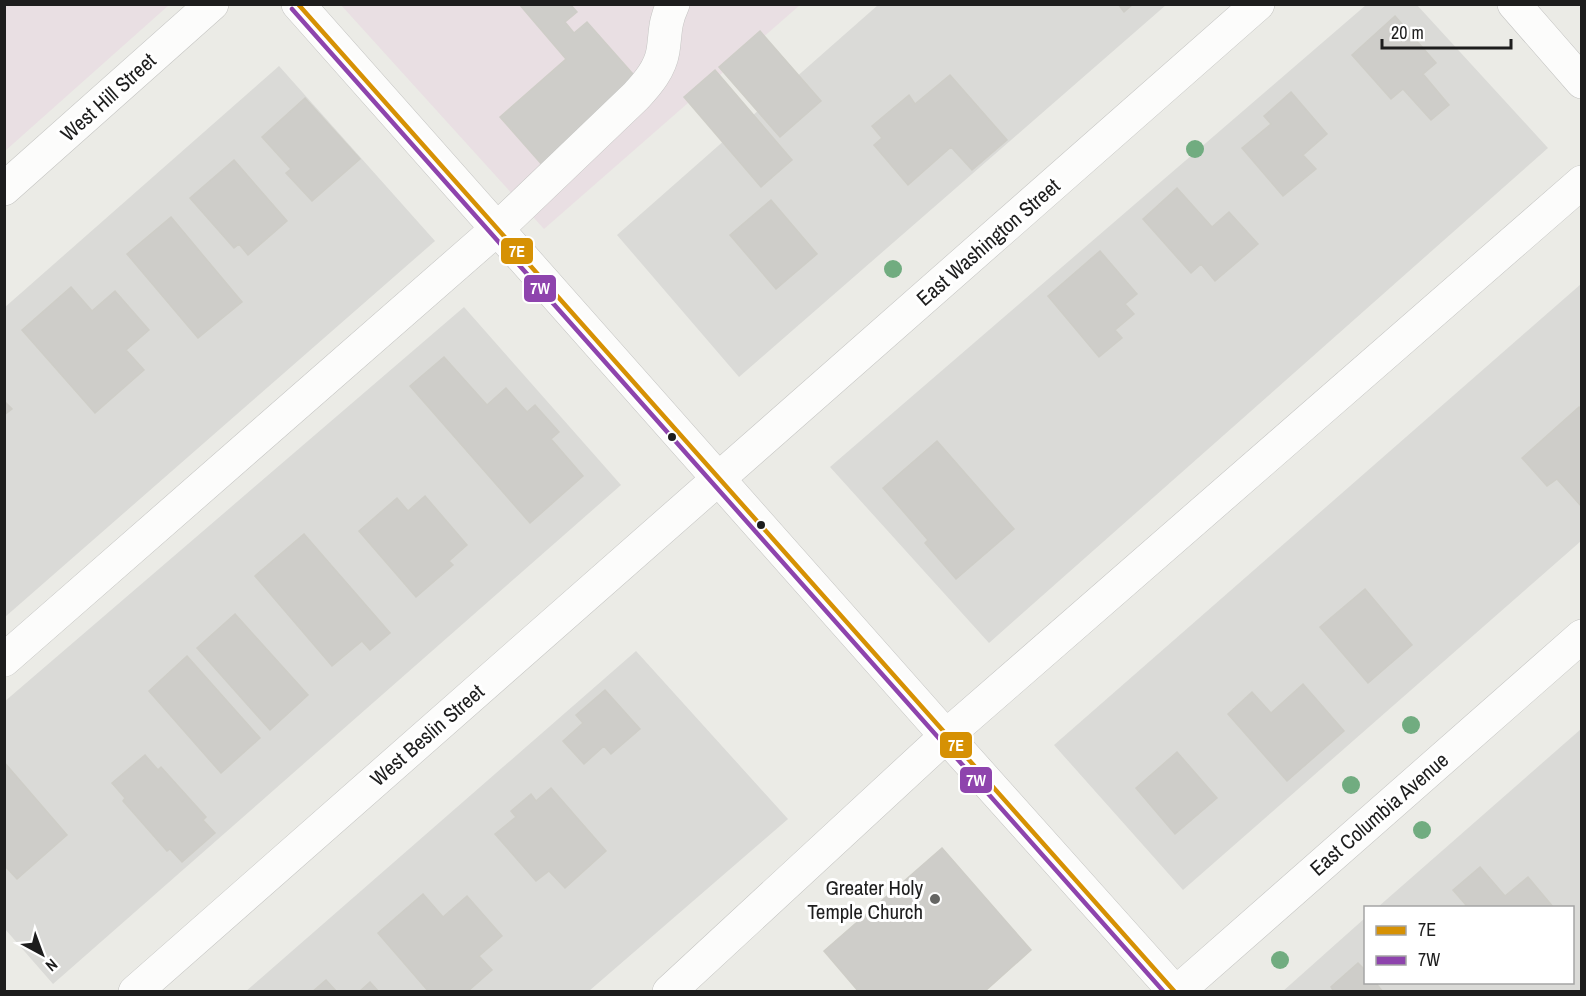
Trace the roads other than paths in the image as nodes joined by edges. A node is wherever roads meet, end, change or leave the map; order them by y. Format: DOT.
graph roads {
  1 [pos="212,4"];
  2 [pos="298,4"];
  3 [pos="673,4"];
  4 [pos="1258,4"];
  5 [pos="1515,4"];
  6 [pos="1581,82"];
  7 [pos="1581,182"];
  8 [pos="4,189"];
  9 [pos="497,229"];
  10 [pos="718,479"];
  11 [pos="1581,636"];
  12 [pos="4,660"];
  13 [pos="946,736"];
  14 [pos="135,992"];
  15 [pos="669,992"];
  16 [pos="1176,992"];
  1 -- 8 [label="street, West Hill Street"];
  2 -- 9 [label="street"];
  3 -- 9 [label="street"];
  4 -- 10 [label="street, East Washington Street"];
  5 -- 6 [label="street"];
  7 -- 13 [label="street"];
  9 -- 10 [label="street"];
  9 -- 12 [label="street"];
  10 -- 13 [label="street"];
  10 -- 14 [label="street, West Beslin Street"];
  11 -- 16 [label="street, East Columbia Avenue"];
  13 -- 15 [label="street"];
  13 -- 16 [label="street"];
}
